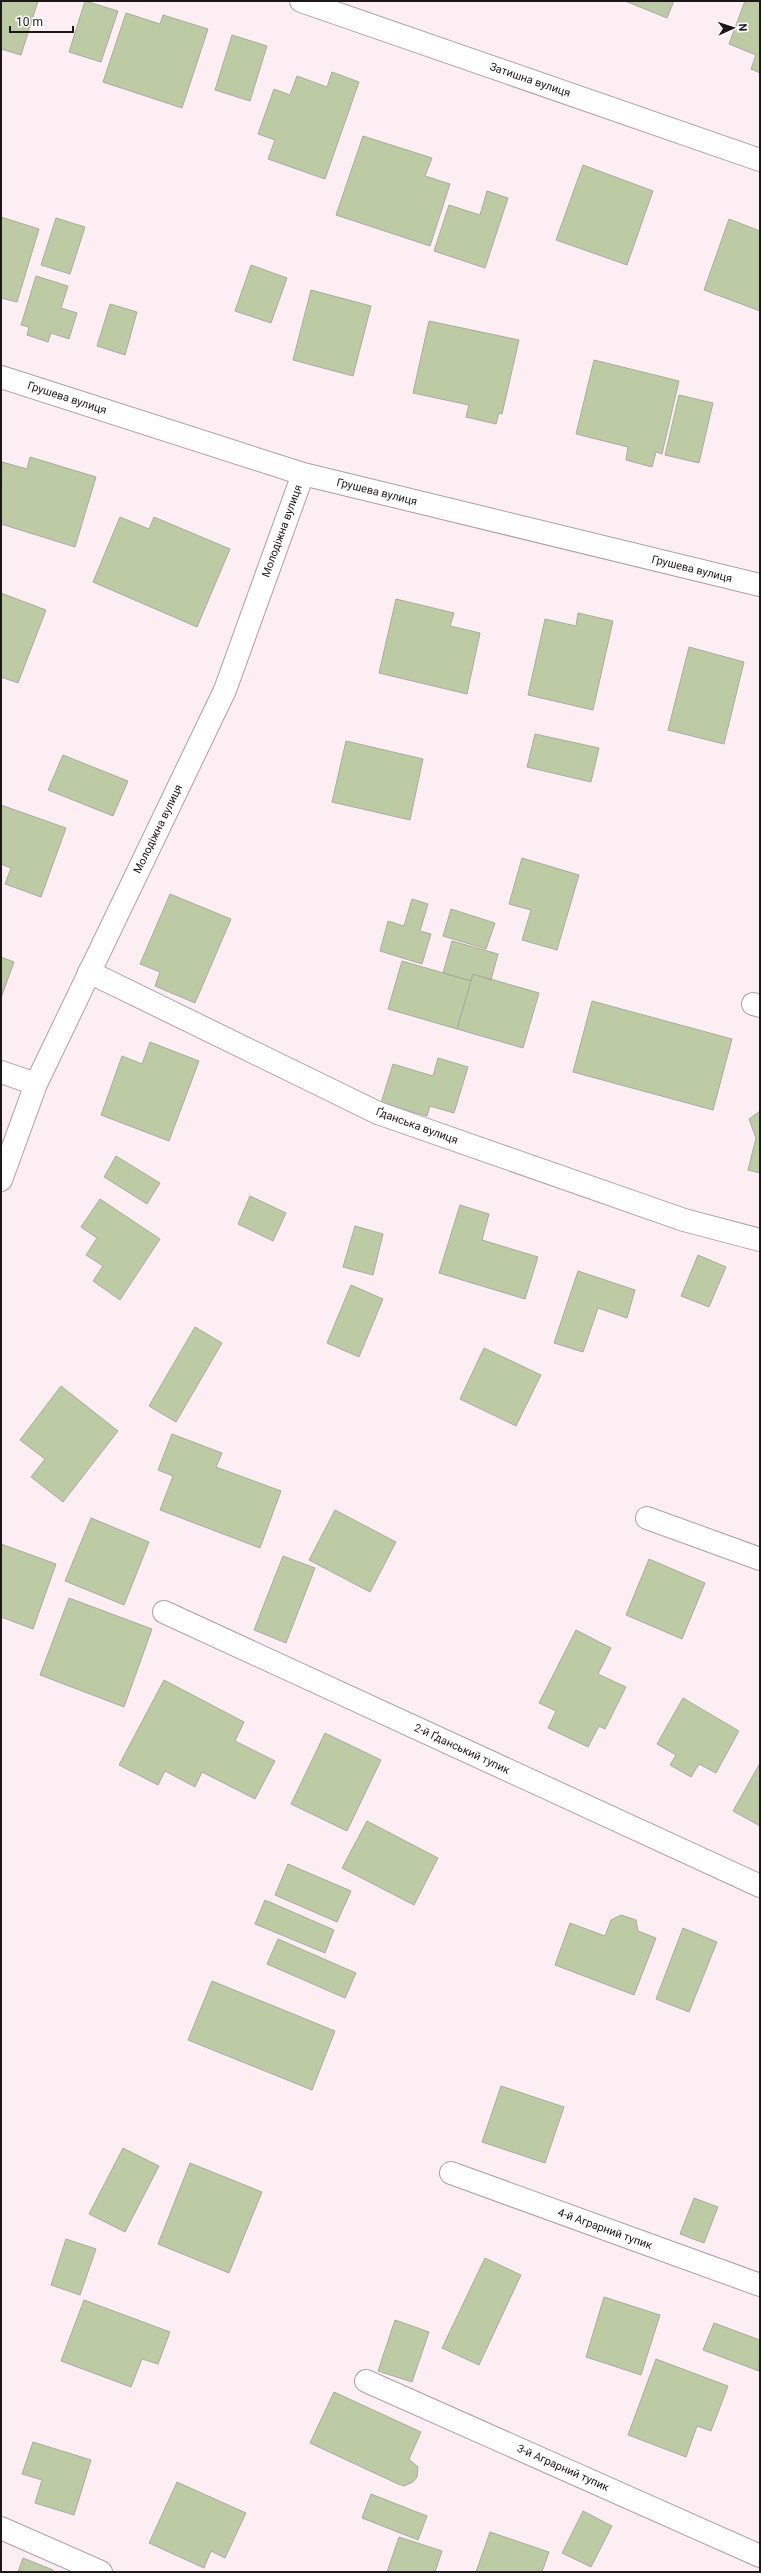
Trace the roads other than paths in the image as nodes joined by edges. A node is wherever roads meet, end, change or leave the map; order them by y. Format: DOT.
graph roads {
  1 [pos="301,1"];
  2 [pos="760,160"];
  3 [pos="1,377"];
  4 [pos="303,474"];
  5 [pos="760,585"];
  6 [pos="89,972"];
  7 [pos="1,1072"];
  8 [pos="36,1084"];
  9 [pos="1,1180"];
  10 [pos="760,1240"];
  11 [pos="647,1518"];
  12 [pos="760,1559"];
  13 [pos="164,1612"];
  14 [pos="760,1886"];
  15 [pos="451,2173"];
  16 [pos="760,2285"];
  17 [pos="366,2381"];
  18 [pos="1,2528"];
  19 [pos="760,2556"];
  20 [pos="101,2572"];
  1 -- 2 [label="street, Затишна вулиця"];
  3 -- 4 [label="street, Грушева вулиця"];
  4 -- 5 [label="street, Грушева вулиця"];
  4 -- 6 [label="street, Молодіжна вулиця"];
  6 -- 8 [label="street, Молодіжна вулиця"];
  6 -- 10 [label="street, Ґданська вулиця"];
  7 -- 8 [label="street"];
  8 -- 9 [label="street, Молодіжна вулиця"];
  11 -- 12 [label="street"];
  13 -- 14 [label="street, 2-й Ґданський тупик"];
  15 -- 16 [label="street, 4-й Аграрний тупик"];
  17 -- 19 [label="street, 3-й Аграрний тупик"];
  18 -- 20 [label="street"];
}
